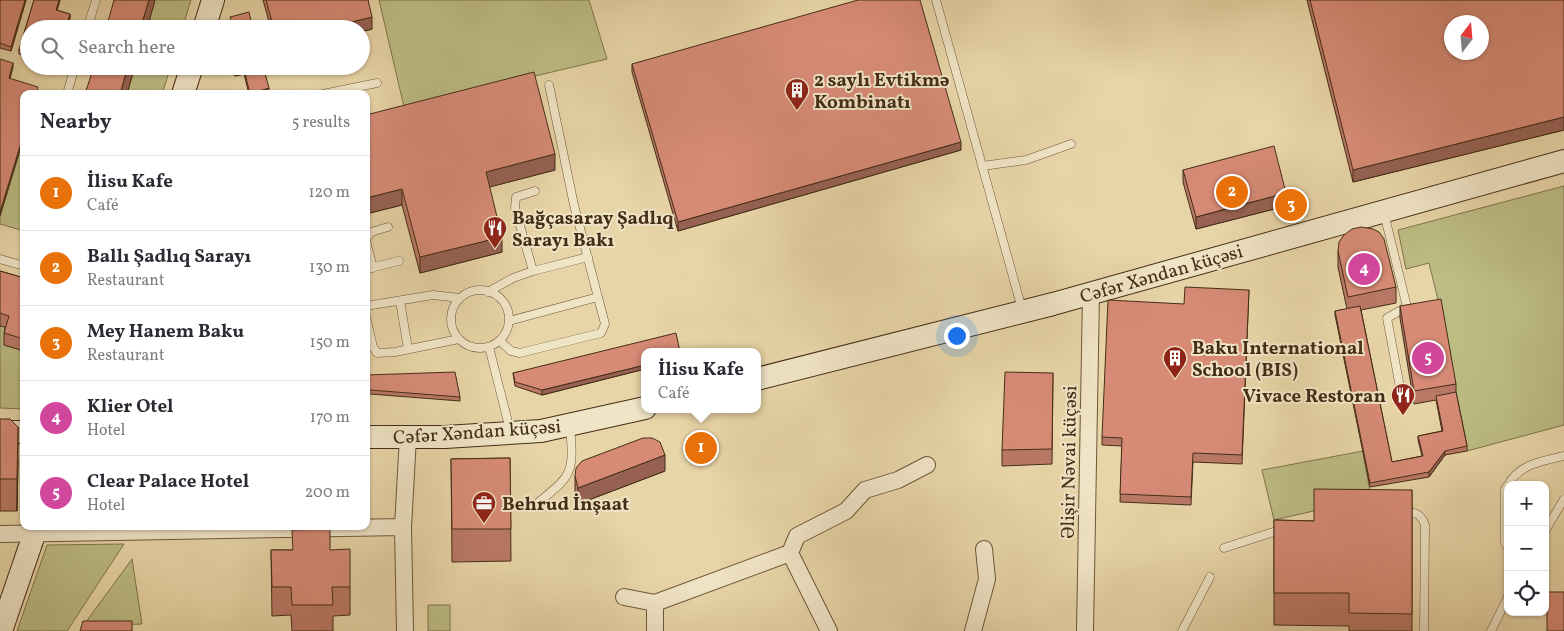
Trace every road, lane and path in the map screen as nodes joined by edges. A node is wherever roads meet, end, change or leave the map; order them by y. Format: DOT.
graph roads {
  1 [pos="96,0"];
  2 [pos="213,0"];
  3 [pos="936,0"];
  4 [pos="90,20"];
  5 [pos="207,20"];
  6 [pos="73,75"];
  7 [pos="189,75"];
  8 [pos="377,83"];
  9 [pos="549,86"];
  10 [pos="68,90"];
  11 [pos="184,90"];
  12 [pos="343,90"];
  13 [pos="1071,144"];
  14 [pos="1564,161"];
  15 [pos="982,166"];
  16 [pos="535,191"];
  17 [pos="1383,211"];
  18 [pos="388,227"];
  19 [pos="370,234"];
  20 [pos="588,257"];
  21 [pos="0,259"];
  22 [pos="399,261"];
  23 [pos="20,265"];
  24 [pos="370,268"];
  25 [pos="533,271"];
  26 [pos="488,292"];
  27 [pos="1091,293"];
  28 [pos="598,297"];
  29 [pos="460,298"];
  30 [pos="400,301"];
  31 [pos="370,305"];
  32 [pos="1022,311"];
  33 [pos="509,320"];
  34 [pos="370,334"];
  35 [pos="459,339"];
  36 [pos="500,341"];
  37 [pos="489,347"];
  38 [pos="408,349"];
  39 [pos="761,378"];
  40 [pos="1402,398"];
  41 [pos="641,409"];
  42 [pos="570,426"];
  43 [pos="0,432"];
  44 [pos="20,432"];
  45 [pos="511,432"];
  46 [pos="370,437"];
  47 [pos="408,437"];
  48 [pos="1564,456"];
  49 [pos="927,465"];
  50 [pos="1510,481"];
  51 [pos="1564,499"];
  52 [pos="534,506"];
  53 [pos="1391,513"];
  54 [pos="1295,526"];
  55 [pos="1548,526"];
  56 [pos="370,527"];
  57 [pos="403,527"];
  58 [pos="36,530"];
  59 [pos="0,534"];
  60 [pos="1224,548"];
  61 [pos="984,549"];
  62 [pos="790,553"];
  63 [pos="1210,577"];
  64 [pos="624,597"];
  65 [pos="655,603"];
  66 [pos="1504,605"];
  67 [pos="1,631"];
  68 [pos="406,631"];
  69 [pos="655,631"];
  70 [pos="829,631"];
  71 [pos="973,631"];
  72 [pos="1085,631"];
  73 [pos="1182,631"];
  74 [pos="1424,631"];
  75 [pos="1490,631"];
  1 -- 4 [label="lane"];
  2 -- 5 [label="main road"];
  3 -- 15 [label="lane"];
  6 -- 10 [label="lane"];
  7 -- 11 [label="main road"];
  8 -- 12 [label="lane"];
  9 -- 20 [label="lane"];
  13 -- 15 [label="lane"];
  14 -- 17 [label="main road, Cəfər Xəndan küçəsi"];
  15 -- 32 [label="lane"];
  16 -- 25 [label="lane"];
  17 -- 27 [label="main road, Cəfər Xəndan küçəsi"];
  17 -- 40 [label="lane"];
  18 -- 19 [label="lane"];
  20 -- 25 [label="lane"];
  20 -- 28 [label="lane"];
  21 -- 23 [label="lane"];
  22 -- 24 [label="lane"];
  25 -- 26 [label="lane"];
  26 -- 29 [label="lane"];
  26 -- 33 [label="lane"];
  27 -- 32 [label="main road, Cəfər Xəndan küçəsi"];
  27 -- 72 [label="street, Əlişir Nəvai küçəsi"];
  28 -- 33 [label="lane"];
  28 -- 36 [label="lane"];
  29 -- 30 [label="lane"];
  29 -- 35 [label="lane"];
  30 -- 31 [label="lane"];
  30 -- 38 [label="lane"];
  32 -- 39 [label="main road, Cəfər Xəndan küçəsi"];
  33 -- 36 [label="lane"];
  34 -- 38 [label="lane"];
  35 -- 37 [label="lane"];
  35 -- 38 [label="lane"];
  36 -- 37 [label="lane"];
  37 -- 45 [label="lane"];
  41 -- 42 [label="main road, Cəfər Xəndan küçəsi"];
  42 -- 45 [label="main road, Cəfər Xəndan küçəsi"];
  42 -- 52 [label="lane"];
  43 -- 44 [label="main road"];
  45 -- 47 [label="main road, Cəfər Xəndan küçəsi"];
  46 -- 47 [label="main road, Cəfər Xəndan küçəsi"];
  47 -- 57 [label="street"];
  48 -- 50 [label="lane"];
  49 -- 62 [label="street"];
  51 -- 55 [label="lane"];
  53 -- 74 [label="lane"];
  54 -- 60 [label="lane"];
  56 -- 57 [label="street"];
  57 -- 68 [label="street"];
  58 -- 59 [label="street"];
  58 -- 67 [label="main road"];
  61 -- 71 [label="street"];
  62 -- 65 [label="street"];
  62 -- 70 [label="street"];
  63 -- 73 [label="lane"];
  64 -- 65 [label="street"];
  65 -- 69 [label="street"];
  66 -- 75 [label="lane"];
}
